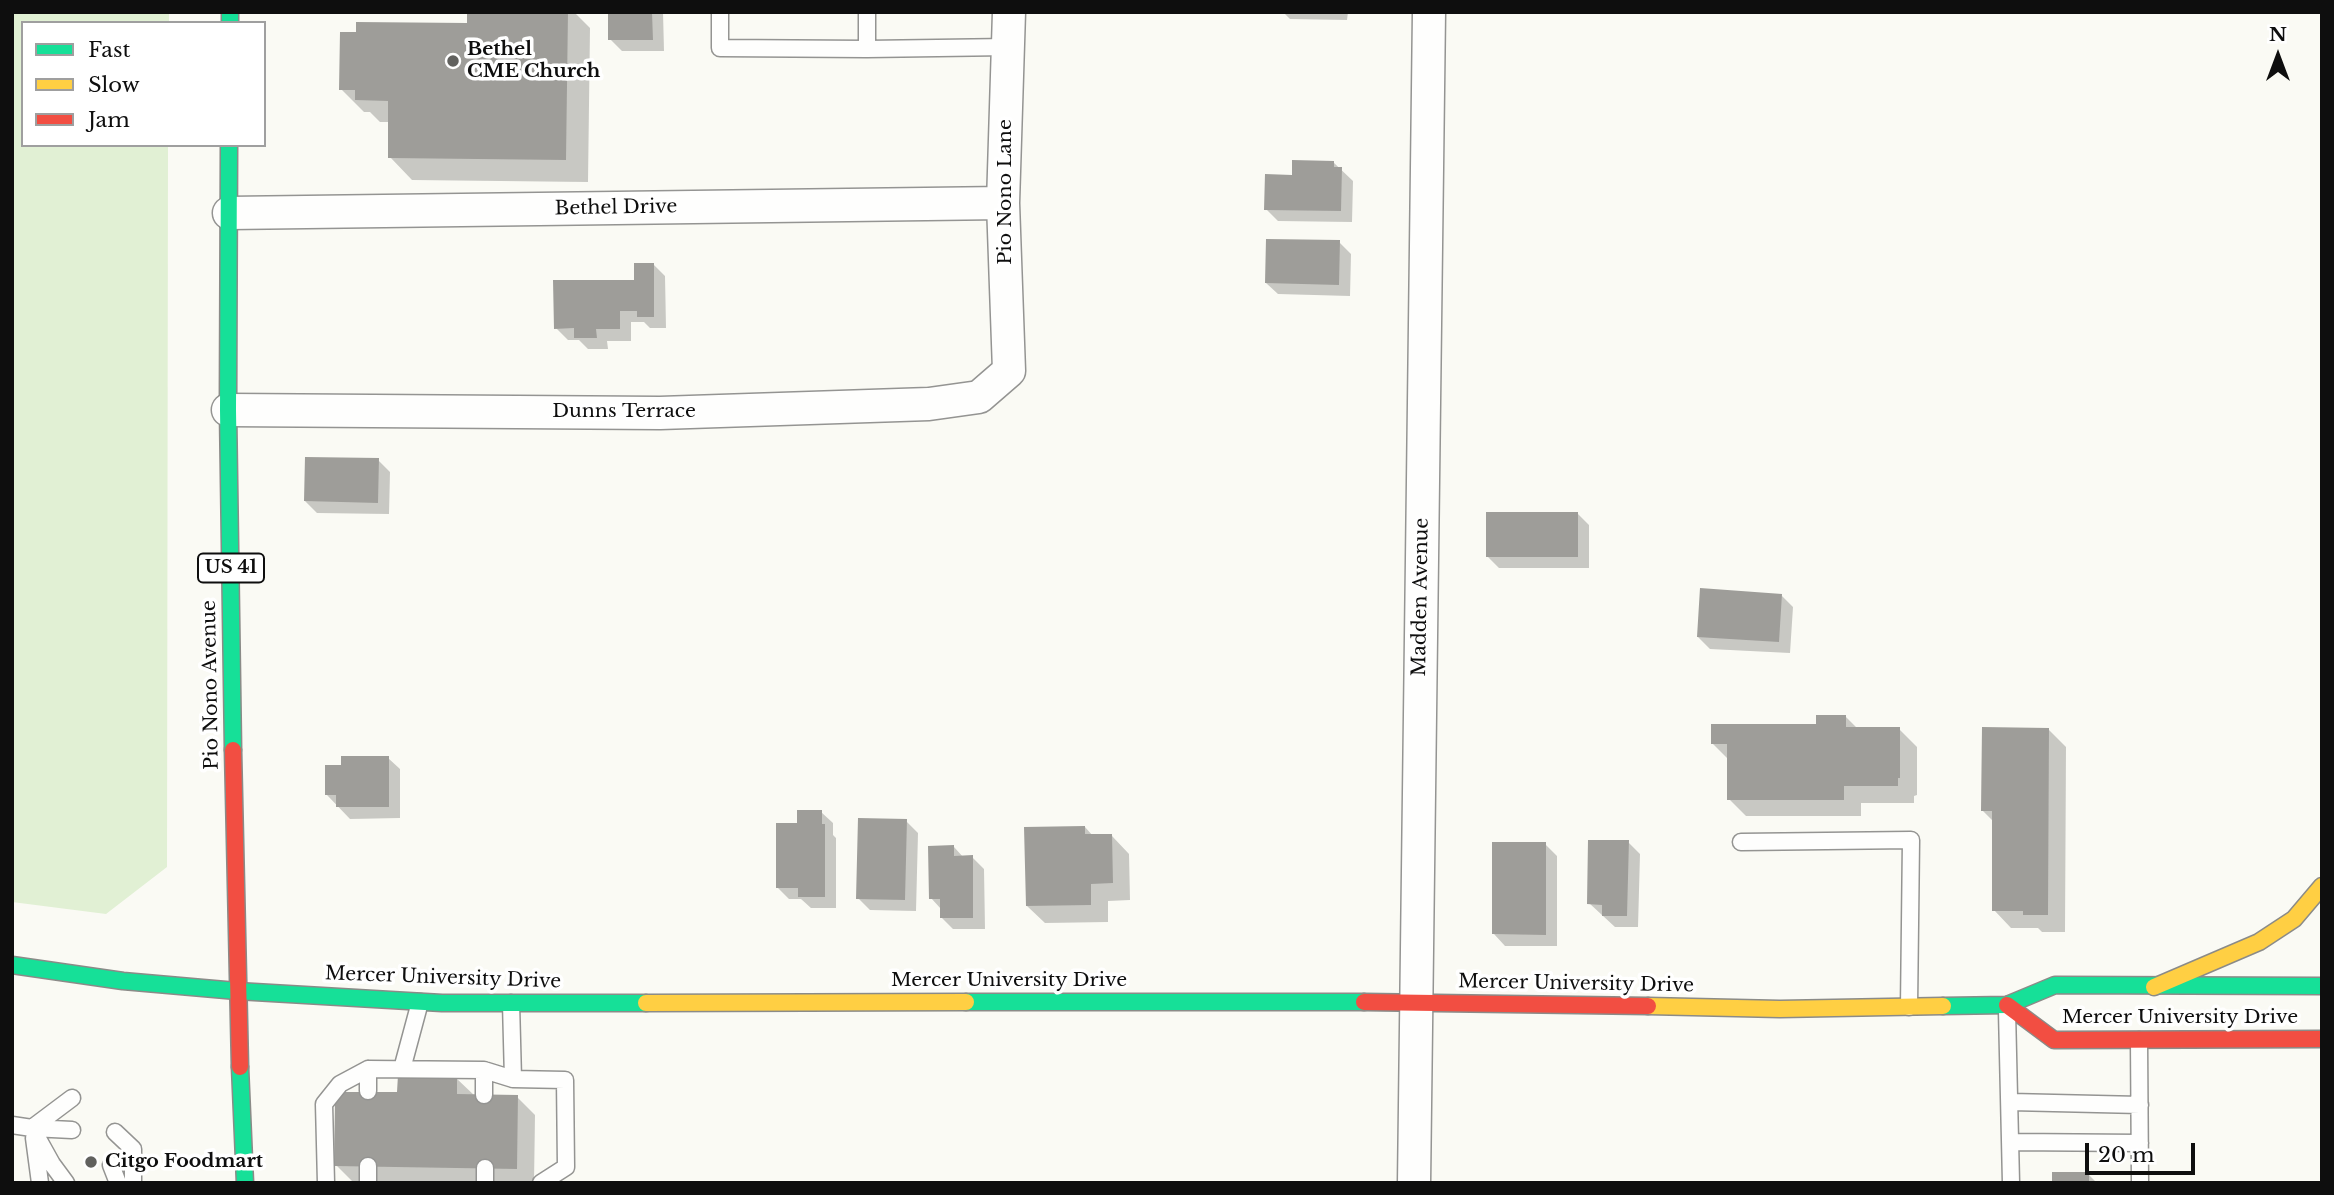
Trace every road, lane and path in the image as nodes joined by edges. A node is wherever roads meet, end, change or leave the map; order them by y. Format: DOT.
graph roads {
  1 [pos="720,12"];
  2 [pos="867,12"];
  3 [pos="1009,12"];
  4 [pos="1429,12"];
  5 [pos="1008,47"];
  6 [pos="867,50"];
  7 [pos="229,147"];
  8 [pos="1003,202"];
  9 [pos="229,214"];
  10 [pos="1009,371"];
  11 [pos="228,410"];
  12 [pos="1741,842"];
  13 [pos="2322,886"];
  14 [pos="12,965"];
  15 [pos="2322,986"];
  16 [pos="2154,987"];
  17 [pos="237,991"];
  18 [pos="420,1002"];
  19 [pos="1415,1002"];
  20 [pos="511,1003"];
  21 [pos="2007,1005"];
  22 [pos="1909,1007"];
  23 [pos="2322,1039"];
  24 [pos="2138,1040"];
  25 [pos="368,1069"];
  26 [pos="402,1069"];
  27 [pos="484,1070"];
  28 [pos="513,1079"];
  29 [pos="368,1091"];
  30 [pos="484,1095"];
  31 [pos="72,1098"];
  32 [pos="2011,1102"];
  33 [pos="2140,1105"];
  34 [pos="12,1125"];
  35 [pos="32,1128"];
  36 [pos="72,1130"];
  37 [pos="115,1132"];
  38 [pos="2011,1142"];
  39 [pos="2140,1143"];
  40 [pos="111,1165"];
  41 [pos="368,1166"];
  42 [pos="40,1183"];
  43 [pos="66,1183"];
  44 [pos="118,1183"];
  45 [pos="134,1183"];
  46 [pos="245,1183"];
  47 [pos="326,1183"];
  48 [pos="368,1183"];
  49 [pos="541,1183"];
  50 [pos="1414,1183"];
  51 [pos="2011,1183"];
  52 [pos="2140,1183"];
  1 -- 6 [label="lane"];
  2 -- 6 [label="lane"];
  3 -- 5 [label="street, Pio Nono Lane"];
  4 -- 19 [label="street, Madden Avenue"];
  5 -- 6 [label="lane"];
  5 -- 8 [label="street, Pio Nono Lane"];
  7 -- 9 [label="main road, Pio Nono Avenue / US 41"];
  8 -- 9 [label="street, Bethel Drive"];
  8 -- 10 [label="street, Pio Nono Lane"];
  9 -- 11 [label="main road, Pio Nono Avenue / US 41"];
  10 -- 11 [label="street, Dunns Terrace"];
  11 -- 17 [label="main road, Pio Nono Avenue / US 41"];
  12 -- 22 [label="lane"];
  13 -- 16 [label="main road"];
  14 -- 17 [label="main road, Mercer University Drive"];
  15 -- 16 [label="main road, Mercer University Drive"];
  16 -- 21 [label="main road, Mercer University Drive"];
  17 -- 18 [label="main road, Mercer University Drive"];
  17 -- 46 [label="main road, Pio Nono Avenue / US 41"];
  18 -- 20 [label="main road, Mercer University Drive"];
  18 -- 26 [label="lane"];
  19 -- 20 [label="main road, Mercer University Drive"];
  19 -- 22 [label="main road, Mercer University Drive"];
  19 -- 50 [label="street, Madden Avenue"];
  20 -- 28 [label="lane"];
  21 -- 22 [label="main road, Mercer University Drive"];
  21 -- 24 [label="main road, Mercer University Drive"];
  21 -- 32 [label="lane"];
  23 -- 24 [label="main road, Mercer University Drive"];
  24 -- 33 [label="lane"];
  25 -- 26 [label="lane"];
  25 -- 29 [label="lane"];
  25 -- 47 [label="lane"];
  26 -- 27 [label="lane"];
  27 -- 28 [label="lane"];
  27 -- 30 [label="lane"];
  28 -- 49 [label="lane"];
  31 -- 35 [label="lane"];
  32 -- 33 [label="lane"];
  32 -- 38 [label="lane"];
  33 -- 39 [label="lane"];
  34 -- 35 [label="lane"];
  35 -- 36 [label="lane"];
  35 -- 42 [label="lane"];
  35 -- 43 [label="lane"];
  37 -- 45 [label="lane"];
  38 -- 39 [label="lane"];
  38 -- 51 [label="lane"];
  39 -- 52 [label="lane"];
  40 -- 44 [label="lane"];
  41 -- 48 [label="lane"];
}
